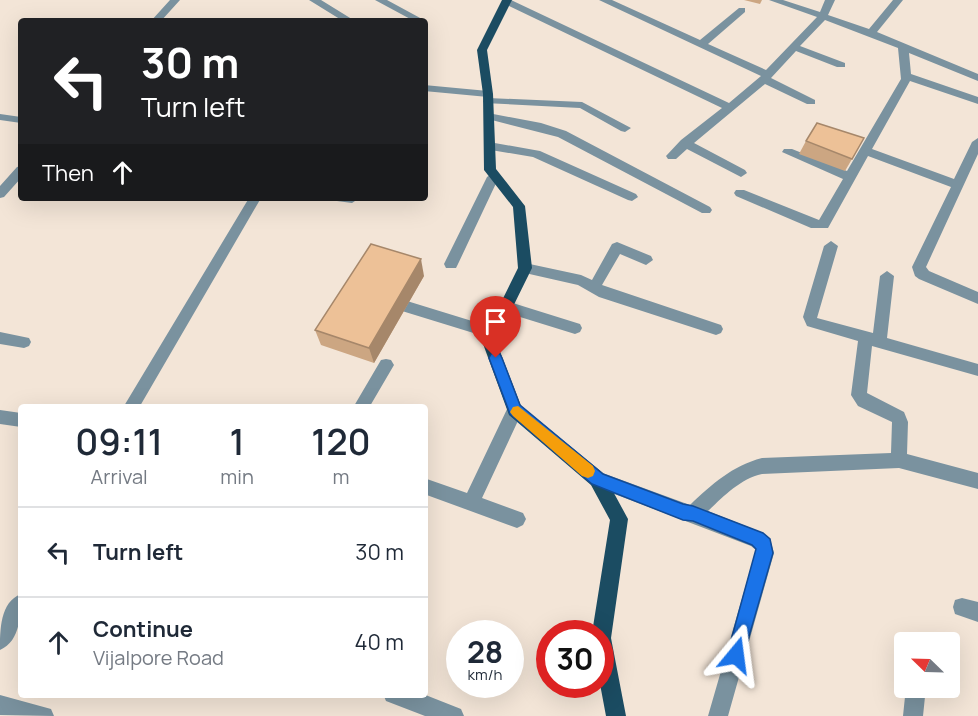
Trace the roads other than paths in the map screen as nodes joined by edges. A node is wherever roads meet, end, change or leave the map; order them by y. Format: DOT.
graph roads {
  1 [pos="175,0"];
  2 [pos="380,0"];
  3 [pos="604,0"];
  4 [pos="774,0"];
  5 [pos="830,0"];
  6 [pos="898,0"];
  7 [pos="320,1"];
  8 [pos="507,1"];
  9 [pos="742,10"];
  10 [pos="823,16"];
  11 [pos="159,18"];
  12 [pos="346,18"];
  13 [pos="415,18"];
  14 [pos="871,33"];
  15 [pos="701,44"];
  16 [pos="794,47"];
  17 [pos="903,47"];
  18 [pos="842,65"];
  19 [pos="906,76"];
  20 [pos="977,76"];
  21 [pos="766,77"];
  22 [pos="428,89"];
  23 [pos="978,101"];
  24 [pos="812,102"];
  25 [pos="488,104"];
  26 [pos="729,107"];
  27 [pos="0,117"];
  28 [pos="18,120"];
  29 [pos="625,128"];
  30 [pos="978,142"];
  31 [pos="685,143"];
  32 [pos="489,146"];
  33 [pos="865,151"];
  34 [pos="788,152"];
  35 [pos="672,156"];
  36 [pos="974,159"];
  37 [pos="18,173"];
  38 [pos="741,173"];
  39 [pos="493,177"];
  40 [pos="850,177"];
  41 [pos="958,185"];
  42 [pos="740,193"];
  43 [pos="0,194"];
  44 [pos="632,197"];
  45 [pos="253,201"];
  46 [pos="706,210"];
  47 [pos="831,246"];
  48 [pos="646,260"];
  49 [pos="451,264"];
  50 [pos="525,268"];
  51 [pos="886,276"];
  52 [pos="594,288"];
  53 [pos="978,298"];
  54 [pos="407,307"];
  55 [pos="506,307"];
  56 [pos="575,328"];
  57 [pos="716,329"];
  58 [pos="493,333"];
  59 [pos="0,338"];
  60 [pos="872,339"];
  61 [pos="24,342"];
  62 [pos="386,365"];
  63 [pos="978,370"];
  64 [pos="133,404"];
  65 [pos="363,404"];
  66 [pos="515,410"];
  67 [pos="0,417"];
  68 [pos="18,420"];
  69 [pos="899,460"];
  70 [pos="597,479"];
  71 [pos="978,481"];
  72 [pos="428,487"];
  73 [pos="471,503"];
  74 [pos="693,514"];
  75 [pos="517,519"];
  76 [pos="18,608"];
  77 [pos="0,640"];
  78 [pos="404,698"];
  79 [pos="915,698"];
  80 [pos="0,705"];
  81 [pos="44,716"];
  82 [pos="454,716"];
  83 [pos="616,716"];
  84 [pos="718,716"];
  85 [pos="913,716"];
  1 -- 11 [label="street"];
  2 -- 13 [label="street"];
  3 -- 15 [label="street"];
  4 -- 10 [label="street"];
  5 -- 10 [label="street"];
  6 -- 14 [label="street"];
  7 -- 12 [label="street"];
  8 -- 25 [label="main road"];
  8 -- 26 [label="street"];
  9 -- 15 [label="street"];
  10 -- 14 [label="street"];
  10 -- 16 [label="street"];
  14 -- 17 [label="street"];
  15 -- 21 [label="street"];
  16 -- 18 [label="street"];
  16 -- 21 [label="street"];
  17 -- 19 [label="street"];
  17 -- 20 [label="street"];
  19 -- 23 [label="street"];
  19 -- 33 [label="street"];
  21 -- 24 [label="street"];
  21 -- 26 [label="street"];
  22 -- 25 [label="street"];
  25 -- 29 [label="street"];
  25 -- 32 [label="main road"];
  25 -- 46 [label="street"];
  26 -- 31 [label="street"];
  27 -- 28 [label="street"];
  30 -- 36 [label="street"];
  31 -- 35 [label="street"];
  31 -- 38 [label="street"];
  32 -- 39 [label="main road"];
  32 -- 44 [label="street"];
  33 -- 40 [label="street"];
  33 -- 41 [label="street"];
  34 -- 40 [label="street"];
  36 -- 41 [label="street"];
  37 -- 43 [label="street"];
  39 -- 49 [label="street"];
  39 -- 50 [label="main road"];
  40 -- 42 [label="street"];
  41 -- 53 [label="street"];
  45 -- 64 [label="street"];
  47 -- 60 [label="street"];
  48 -- 52 [label="street"];
  50 -- 52 [label="street"];
  50 -- 55 [label="main road"];
  51 -- 60 [label="street"];
  52 -- 57 [label="street"];
  54 -- 58 [label="street"];
  55 -- 56 [label="street"];
  55 -- 58 [label="main road"];
  58 -- 66 [label="main road"];
  59 -- 61 [label="street"];
  60 -- 63 [label="street"];
  60 -- 69 [label="street"];
  62 -- 65 [label="street"];
  66 -- 70 [label="main road"];
  66 -- 73 [label="street"];
  67 -- 68 [label="street"];
  69 -- 71 [label="street"];
  69 -- 74 [label="street"];
  70 -- 74 [label="street"];
  70 -- 83 [label="main road"];
  72 -- 73 [label="street"];
  73 -- 75 [label="street"];
  74 -- 84 [label="street"];
  76 -- 77 [label="street"];
  78 -- 82 [label="street"];
  79 -- 85 [label="street"];
  80 -- 81 [label="street"];
}
